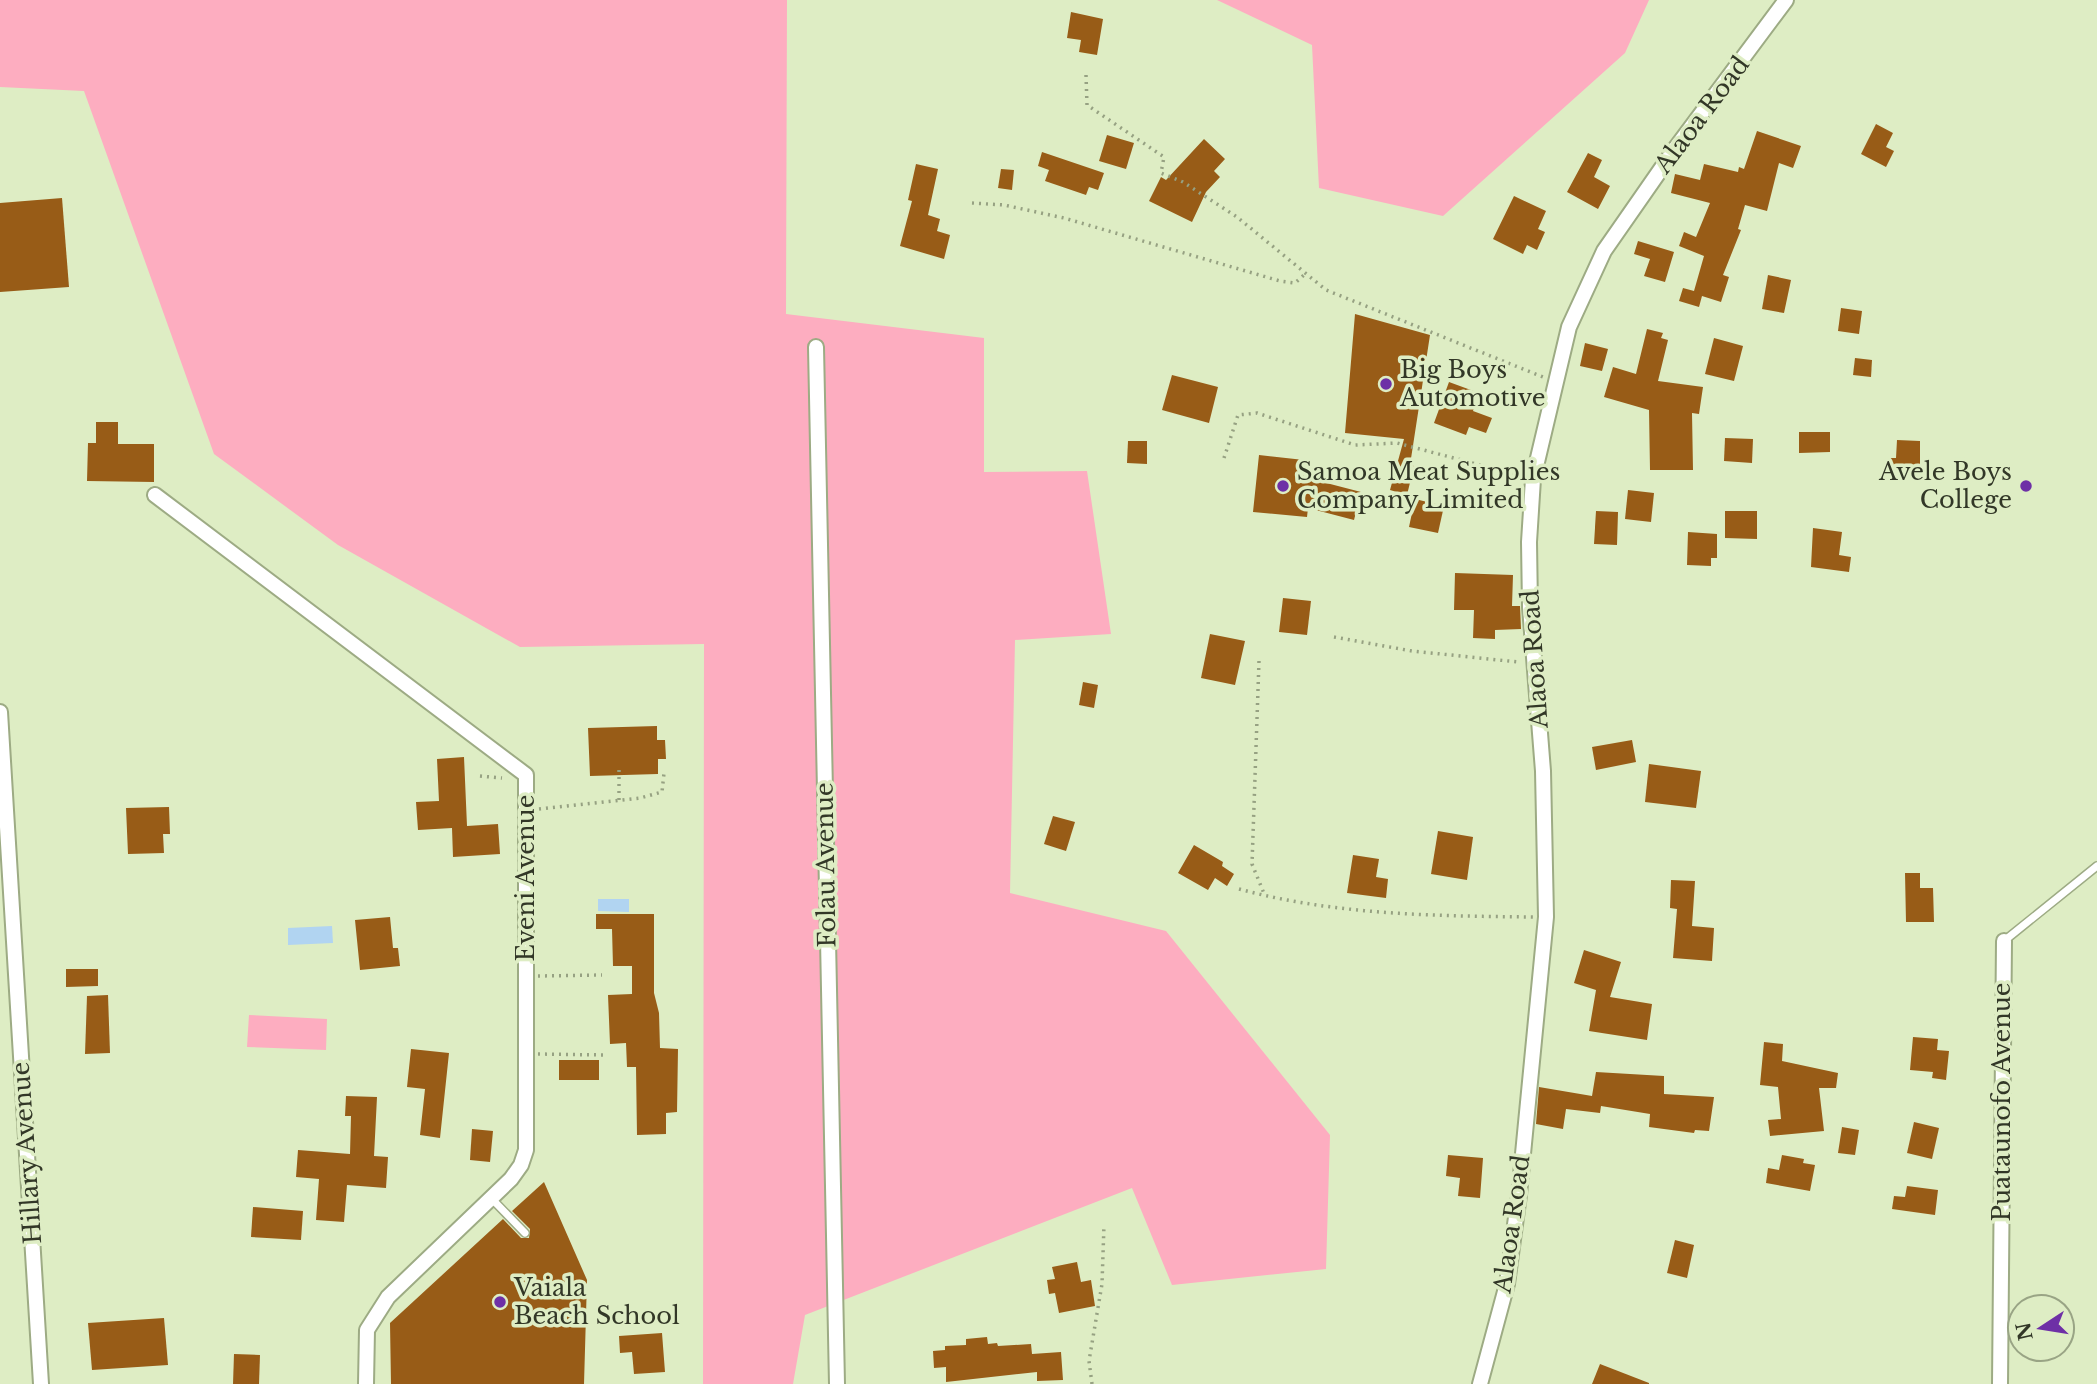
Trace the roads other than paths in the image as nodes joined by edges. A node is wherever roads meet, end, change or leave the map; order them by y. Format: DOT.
graph roads {
  1 [pos="1786,0"];
  2 [pos="816,346"];
  3 [pos="155,495"];
  4 [pos="0,712"];
  5 [pos="2097,866"];
  6 [pos="2004,941"];
  7 [pos="491,1198"];
  8 [pos="525,1233"];
  9 [pos="41,1384"];
  10 [pos="366,1384"];
  11 [pos="837,1384"];
  12 [pos="1480,1384"];
  13 [pos="2000,1384"];
  1 -- 12 [label="street, Alaoa Road"];
  2 -- 11 [label="street, Folau Avenue"];
  3 -- 7 [label="street, Eveni Avenue"];
  4 -- 9 [label="street, Hillary Avenue"];
  5 -- 6 [label="lane, Puataunofo Avenue"];
  6 -- 13 [label="street, Puataunofo Avenue"];
  7 -- 8 [label="lane"];
  7 -- 10 [label="street, Eveni Avenue"];
}
